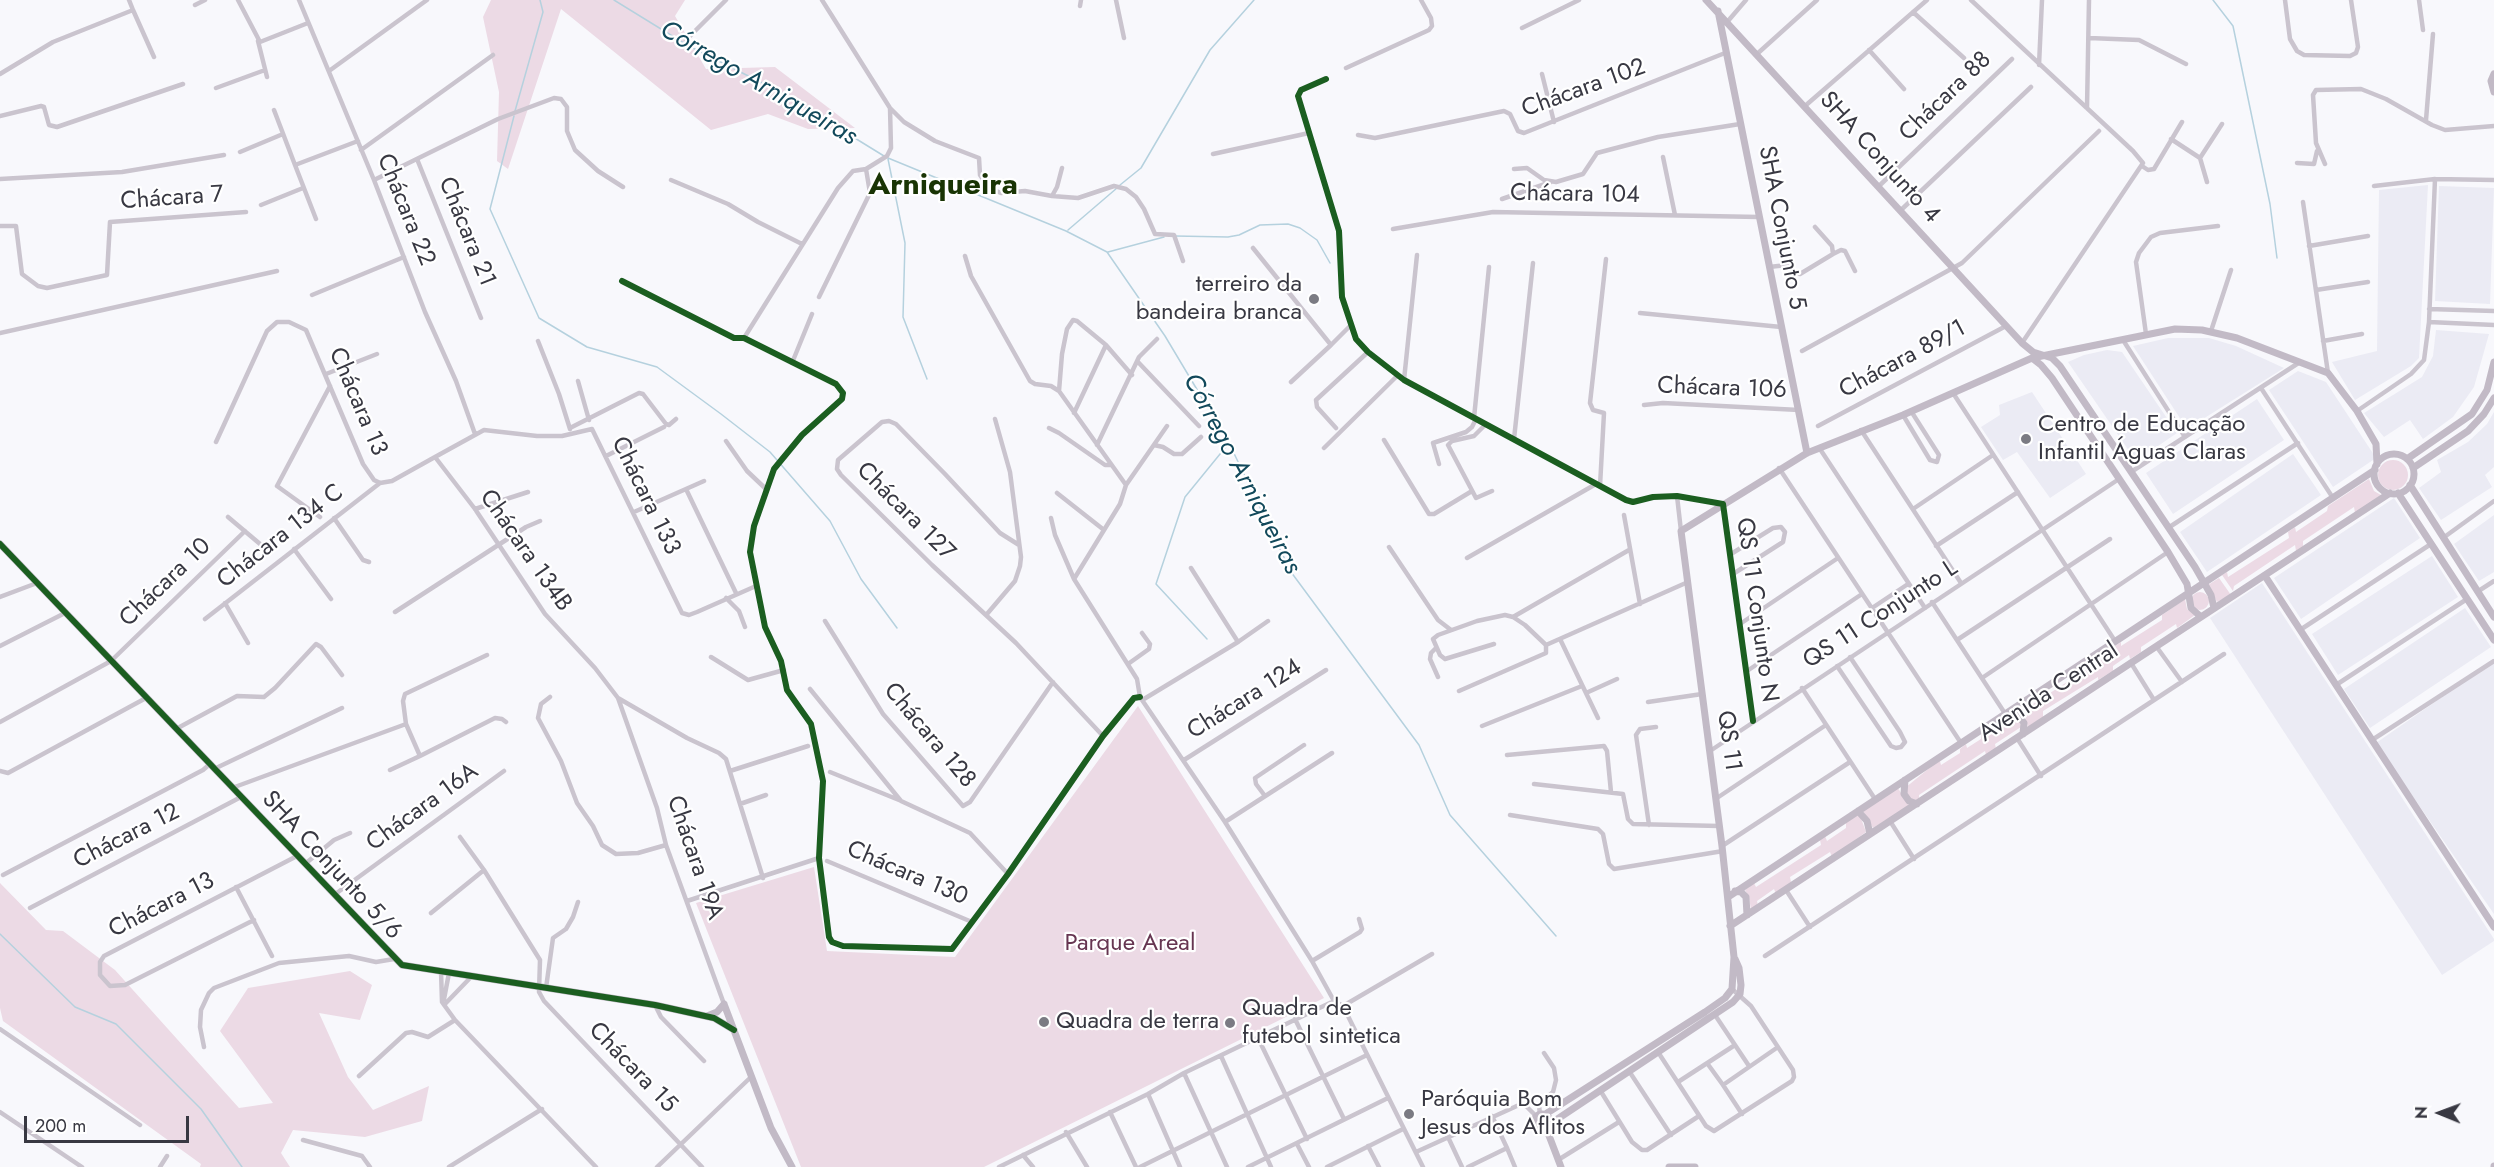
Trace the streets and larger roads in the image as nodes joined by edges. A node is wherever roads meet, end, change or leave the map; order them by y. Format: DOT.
graph roads {
  1 [pos="129,0"];
  2 [pos="205,0"];
  3 [pos="238,0"];
  4 [pos="299,0"];
  5 [pos="427,0"];
  6 [pos="726,0"];
  7 [pos="822,0"];
  8 [pos="1116,0"];
  9 [pos="1421,0"];
  10 [pos="1579,0"];
  11 [pos="1706,0"];
  12 [pos="1746,0"];
  13 [pos="1817,0"];
  14 [pos="1927,0"];
  15 [pos="1971,0"];
  16 [pos="2042,0"];
  17 [pos="2089,0"];
  18 [pos="2285,0"];
  19 [pos="2351,0"];
  20 [pos="2419,0"];
  21 [pos="195,4"];
  22 [pos="133,10"];
  23 [pos="1718,11"];
  24 [pos="1914,12"];
  25 [pos="1728,21"];
  26 [pos="308,23"];
  27 [pos="1522,28"];
  28 [pos="1734,29"];
  29 [pos="2423,30"];
  30 [pos="1721,33"];
  31 [pos="2433,34"];
  32 [pos="1124,38"];
  33 [pos="2089,38"];
  34 [pos="686,40"];
  35 [pos="258,41"];
  36 [pos="1869,50"];
  37 [pos="1725,53"];
  38 [pos="1757,54"];
  39 [pos="493,56"];
  40 [pos="154,57"];
  41 [pos="1964,58"];
  42 [pos="2012,59"];
  43 [pos="2186,64"];
  44 [pos="2040,65"];
  45 [pos="1346,68"];
  46 [pos="265,70"];
  47 [pos="329,71"];
  48 [pos="0,74"];
  49 [pos="1542,74"];
  50 [pos="2494,74"];
  51 [pos="267,77"];
  52 [pos="1326,79"];
  53 [pos="183,84"];
  54 [pos="2031,87"];
  55 [pos="216,88"];
  56 [pos="1904,89"];
  57 [pos="2494,92"];
  58 [pos="1805,106"];
  59 [pos="890,108"];
  60 [pos="2087,108"];
  61 [pos="274,110"];
  62 [pos="0,116"];
  63 [pos="2426,120"];
  64 [pos="1554,122"];
  65 [pos="2182,122"];
  66 [pos="2222,123"];
  67 [pos="1740,124"];
  68 [pos="2494,126"];
  69 [pos="2099,131"];
  70 [pos="1309,133"];
  71 [pos="283,134"];
  72 [pos="1358,135"];
  73 [pos="2171,139"];
  74 [pos="358,141"];
  75 [pos="2317,148"];
  76 [pos="361,150"];
  77 [pos="240,152"];
  78 [pos="1213,154"];
  79 [pos="224,155"];
  80 [pos="1663,157"];
  81 [pos="2200,158"];
  82 [pos="417,159"];
  83 [pos="2297,163"];
  84 [pos="2325,164"];
  85 [pos="295,165"];
  86 [pos="2142,166"];
  87 [pos="1062,168"];
  88 [pos="866,169"];
  89 [pos="1514,169"];
  90 [pos="0,179"];
  91 [pos="2435,179"];
  92 [pos="374,180"];
  93 [pos="671,180"];
  94 [pos="2494,180"];
  95 [pos="1551,182"];
  96 [pos="2207,182"];
  97 [pos="1879,186"];
  98 [pos="2374,186"];
  99 [pos="622,187"];
  100 [pos="303,188"];
  101 [pos="1052,196"];
  102 [pos="1502,199"];
  103 [pos="2303,202"];
  104 [pos="261,205"];
  105 [pos="1901,210"];
  106 [pos="246,212"];
  107 [pos="1675,215"];
  108 [pos="1759,217"];
  109 [pos="316,219"];
  110 [pos="0,226"];
  111 [pos="2218,226"];
  112 [pos="1815,228"];
  113 [pos="1393,229"];
  114 [pos="2368,236"];
  115 [pos="802,244"];
  116 [pos="2309,246"];
  117 [pos="1253,248"];
  118 [pos="1833,254"];
  119 [pos="1417,255"];
  120 [pos="965,256"];
  121 [pos="404,257"];
  122 [pos="1606,259"];
  123 [pos="1183,261"];
  124 [pos="1533,263"];
  125 [pos="1489,267"];
  126 [pos="1769,267"];
  127 [pos="1954,268"];
  128 [pos="2231,270"];
  129 [pos="277,271"];
  130 [pos="1855,271"];
  131 [pos="622,281"];
  132 [pos="2367,282"];
  133 [pos="2316,290"];
  134 [pos="312,295"];
  135 [pos="819,297"];
  136 [pos="2429,309"];
  137 [pos="2437,310"];
  138 [pos="2481,310"];
  139 [pos="2494,310"];
  140 [pos="1640,313"];
  141 [pos="812,314"];
  142 [pos="481,318"];
  143 [pos="2429,322"];
  144 [pos="2437,322"];
  145 [pos="2481,324"];
  146 [pos="2494,325"];
  147 [pos="1350,326"];
  148 [pos="2006,326"];
  149 [pos="1781,327"];
  150 [pos="2211,331"];
  151 [pos="0,333"];
  152 [pos="2146,334"];
  153 [pos="2362,334"];
  154 [pos="744,338"];
  155 [pos="1157,339"];
  156 [pos="538,340"];
  157 [pos="2123,340"];
  158 [pos="2323,341"];
  159 [pos="2022,344"];
  160 [pos="1106,345"];
  161 [pos="1331,345"];
  162 [pos="1802,351"];
  163 [pos="2066,351"];
  164 [pos="1368,352"];
  165 [pos="377,354"];
  166 [pos="2045,355"];
  167 [pos="2032,358"];
  168 [pos="1138,362"];
  169 [pos="2301,362"];
  170 [pos="2494,362"];
  171 [pos="792,363"];
  172 [pos="2042,366"];
  173 [pos="2060,366"];
  174 [pos="2328,373"];
  175 [pos="326,374"];
  176 [pos="1132,375"];
  177 [pos="1397,376"];
  178 [pos="1404,380"];
  179 [pos="578,381"];
  180 [pos="1291,382"];
  181 [pos="330,386"];
  182 [pos="2261,388"];
  183 [pos="1059,391"];
  184 [pos="1953,393"];
  185 [pos="2494,398"];
  186 [pos="1644,405"];
  187 [pos="2088,407"];
  188 [pos="1799,410"];
  189 [pos="1911,411"];
  190 [pos="2357,411"];
  191 [pos="1074,413"];
  192 [pos="2076,414"];
  193 [pos="1903,415"];
  194 [pos="676,419"];
  195 [pos="995,419"];
  196 [pos="1475,419"];
  197 [pos="589,420"];
  198 [pos="2098,421"];
  199 [pos="1486,424"];
  200 [pos="1167,426"];
  201 [pos="1199,426"];
  202 [pos="1818,426"];
  203 [pos="664,427"];
  204 [pos="570,428"];
  205 [pos="1049,428"];
  206 [pos="1336,428"];
  207 [pos="2085,429"];
  208 [pos="1862,430"];
  209 [pos="475,434"];
  210 [pos="571,435"];
  211 [pos="1201,437"];
  212 [pos="2185,437"];
  213 [pos="1514,439"];
  214 [pos="1384,440"];
  215 [pos="726,441"];
  216 [pos="216,442"];
  217 [pos="2298,443"];
  218 [pos="2376,444"];
  219 [pos="1097,445"];
  220 [pos="1154,445"];
  221 [pos="1324,448"];
  222 [pos="1820,449"];
  223 [pos="1807,453"];
  224 [pos="2392,454"];
  225 [pos="1993,455"];
  226 [pos="606,456"];
  227 [pos="435,457"];
  228 [pos="2407,459"];
  229 [pos="1439,464"];
  230 [pos="1110,465"];
  231 [pos="2376,467"];
  232 [pos="1779,468"];
  233 [pos="2413,468"];
  234 [pos="2132,472"];
  235 [pos="2120,479"];
  236 [pos="704,481"];
  237 [pos="380,483"];
  238 [pos="1126,485"];
  239 [pos="1598,485"];
  240 [pos="2410,485"];
  241 [pos="686,489"];
  242 [pos="767,490"];
  243 [pos="1472,491"];
  244 [pos="1492,491"];
  245 [pos="528,492"];
  246 [pos="2018,492"];
  247 [pos="1057,493"];
  248 [pos="2390,493"];
  249 [pos="2398,493"];
  250 [pos="1677,496"];
  251 [pos="2333,498"];
  252 [pos="2494,501"];
  253 [pos="1723,504"];
  254 [pos="1912,509"];
  255 [pos="475,510"];
  256 [pos="634,512"];
  257 [pos="2426,512"];
  258 [pos="1624,515"];
  259 [pos="228,517"];
  260 [pos="320,517"];
  261 [pos="334,518"];
  262 [pos="1051,518"];
  263 [pos="2415,518"];
  264 [pos="540,521"];
  265 [pos="2168,528"];
  266 [pos="1104,530"];
  267 [pos="2042,530"];
  268 [pos="245,531"];
  269 [pos="1681,531"];
  270 [pos="2443,538"];
  271 [pos="2110,539"];
  272 [pos="0,544"];
  273 [pos="2431,544"];
  274 [pos="1019,545"];
  275 [pos="498,546"];
  276 [pos="1936,546"];
  277 [pos="1389,547"];
  278 [pos="266,549"];
  279 [pos="294,549"];
  280 [pos="1629,550"];
  281 [pos="2168,552"];
  282 [pos="1731,554"];
  283 [pos="1467,558"];
  284 [pos="1838,558"];
  285 [pos="369,562"];
  286 [pos="2195,567"];
  287 [pos="1191,568"];
  288 [pos="2066,568"];
  289 [pos="1733,574"];
  290 [pos="2265,576"];
  291 [pos="2183,577"];
  292 [pos="1074,579"];
  293 [pos="2494,581"];
  294 [pos="1688,582"];
  295 [pos="37,583"];
  296 [pos="2204,583"];
  297 [pos="1908,584"];
  298 [pos="1961,584"];
  299 [pos="756,586"];
  300 [pos="2189,592"];
  301 [pos="2477,592"];
  302 [pos="736,593"];
  303 [pos="1862,594"];
  304 [pos="0,597"];
  305 [pos="726,598"];
  306 [pos="331,599"];
  307 [pos="2467,599"];
  308 [pos="1932,602"];
  309 [pos="225,603"];
  310 [pos="1640,604"];
  311 [pos="2090,605"];
  312 [pos="1872,608"];
  313 [pos="1924,608"];
  314 [pos="2214,608"];
  315 [pos="395,612"];
  316 [pos="65,613"];
  317 [pos="987,614"];
  318 [pos="2200,616"];
  319 [pos="1513,617"];
  320 [pos="2494,617"];
  321 [pos="205,619"];
  322 [pos="825,621"];
  323 [pos="1268,621"];
  324 [pos="1740,624"];
  325 [pos="745,627"];
  326 [pos="1451,630"];
  327 [pos="2300,630"];
  328 [pos="1887,632"];
  329 [pos="1143,633"];
  330 [pos="1560,639"];
  331 [pos="1957,640"];
  332 [pos="2494,640"];
  333 [pos="2115,641"];
  334 [pos="1238,642"];
  335 [pos="248,643"];
  336 [pos="1494,644"];
  337 [pos="1546,645"];
  338 [pos="0,646"];
  339 [pos="2156,646"];
  340 [pos="1436,648"];
  341 [pos="2224,654"];
  342 [pos="487,655"];
  343 [pos="711,657"];
  344 [pos="1850,657"];
  345 [pos="2494,661"];
  346 [pos="109,663"];
  347 [pos="2131,663"];
  348 [pos="1128,664"];
  349 [pos="1837,666"];
  350 [pos="784,670"];
  351 [pos="1326,670"];
  352 [pos="1747,671"];
  353 [pos="342,675"];
  354 [pos="1438,677"];
  355 [pos="1982,678"];
  356 [pos="1617,679"];
  357 [pos="1053,682"];
  358 [pos="2182,682"];
  359 [pos="2336,685"];
  360 [pos="1582,686"];
  361 [pos="1802,688"];
  362 [pos="810,689"];
  363 [pos="1459,691"];
  364 [pos="1586,693"];
  365 [pos="1702,694"];
  366 [pos="550,697"];
  367 [pos="618,698"];
  368 [pos="1142,698"];
  369 [pos="144,699"];
  370 [pos="2154,700"];
  371 [pos="1648,702"];
  372 [pos="342,708"];
  373 [pos="2014,709"];
  374 [pos="2006,715"];
  375 [pos="1598,718"];
  376 [pos="1753,721"];
  377 [pos="0,722"];
  378 [pos="506,722"];
  379 [pos="406,724"];
  380 [pos="1482,726"];
  381 [pos="1826,726"];
  382 [pos="179,727"];
  383 [pos="1656,727"];
  384 [pos="1103,736"];
  385 [pos="2020,736"];
  386 [pos="2372,740"];
  387 [pos="1961,743"];
  388 [pos="1304,745"];
  389 [pos="808,746"];
  390 [pos="1710,751"];
  391 [pos="1332,753"];
  392 [pos="1507,755"];
  393 [pos="420,756"];
  394 [pos="1184,760"];
  395 [pos="1850,762"];
  396 [pos="212,767"];
  397 [pos="390,770"];
  398 [pos="0,771"];
  399 [pos="504,771"];
  400 [pos="730,771"];
  401 [pos="830,772"];
  402 [pos="2041,776"];
  403 [pos="1905,780"];
  404 [pos="1534,784"];
  405 [pos="232,788"];
  406 [pos="1611,792"];
  407 [pos="766,795"];
  408 [pos="1265,796"];
  409 [pos="241,797"];
  410 [pos="1717,798"];
  411 [pos="1875,799"];
  412 [pos="902,801"];
  413 [pos="740,804"];
  414 [pos="1917,804"];
  415 [pos="1858,811"];
  416 [pos="1510,815"];
  417 [pos="1890,821"];
  418 [pos="1225,822"];
  419 [pos="1649,825"];
  420 [pos="1719,826"];
  421 [pos="350,833"];
  422 [pos="1870,834"];
  423 [pos="460,837"];
  424 [pos="666,845"];
  425 [pos="1723,848"];
  426 [pos="297,856"];
  427 [pos="819,858"];
  428 [pos="1914,859"];
  429 [pos="827,861"];
  430 [pos="305,864"];
  431 [pos="484,870"];
  432 [pos="1008,874"];
  433 [pos="3,875"];
  434 [pos="763,878"];
  435 [pos="237,887"];
  436 [pos="1786,890"];
  437 [pos="1736,891"];
  438 [pos="334,895"];
  439 [pos="1728,897"];
  440 [pos="687,901"];
  441 [pos="578,902"];
  442 [pos="30,908"];
  443 [pos="431,913"];
  444 [pos="1747,915"];
  445 [pos="1359,919"];
  446 [pos="254,920"];
  447 [pos="972,922"];
  448 [pos="1731,926"];
  449 [pos="1810,927"];
  450 [pos="2494,927"];
  451 [pos="1432,954"];
  452 [pos="272,956"];
  453 [pos="1765,956"];
  454 [pos="1734,957"];
  455 [pos="394,959"];
  456 [pos="1312,961"];
  457 [pos="445,972"];
  458 [pos="472,976"];
  459 [pos="542,987"];
  460 [pos="1732,989"];
  461 [pos="1740,994"];
  462 [pos="1334,1001"];
  463 [pos="724,1004"];
  464 [pos="444,1005"];
  465 [pos="655,1005"];
  466 [pos="1343,1006"];
  467 [pos="1715,1015"];
  468 [pos="707,1016"];
  469 [pos="455,1020"];
  470 [pos="1295,1020"];
  471 [pos="0,1029"];
  472 [pos="734,1030"];
  473 [pos="1258,1038"];
  474 [pos="1735,1045"];
  475 [pos="204,1047"];
  476 [pos="1778,1047"];
  477 [pos="1658,1052"];
  478 [pos="1544,1053"];
  479 [pos="1367,1055"];
  480 [pos="1221,1056"];
  481 [pos="704,1061"];
  482 [pos="1707,1063"];
  483 [pos="1749,1066"];
  484 [pos="1629,1071"];
  485 [pos="1184,1073"];
  486 [pos="359,1076"];
  487 [pos="752,1076"];
  488 [pos="1323,1078"];
  489 [pos="1678,1082"];
  490 [pos="1723,1085"];
  491 [pos="1599,1090"];
  492 [pos="1148,1094"];
  493 [pos="1286,1095"];
  494 [pos="1388,1098"];
  495 [pos="542,1109"];
  496 [pos="0,1112"];
  497 [pos="1110,1112"];
  498 [pos="1248,1114"];
  499 [pos="1742,1114"];
  500 [pos="1540,1115"];
  501 [pos="1492,1116"];
  502 [pos="1699,1116"];
  503 [pos="1344,1119"];
  504 [pos="1619,1122"];
  505 [pos="140,1125"];
  506 [pos="1546,1127"];
  507 [pos="1403,1129"];
  508 [pos="1066,1132"];
  509 [pos="1211,1133"];
  510 [pos="1671,1135"];
  511 [pos="1448,1137"];
  512 [pos="1307,1139"];
  513 [pos="303,1140"];
  514 [pos="681,1144"];
  515 [pos="1297,1144"];
  516 [pos="1368,1146"];
  517 [pos="1507,1148"];
  518 [pos="1173,1152"];
  519 [pos="1416,1152"];
  520 [pos="1023,1155"];
  521 [pos="167,1156"];
  522 [pos="1266,1158"];
  523 [pos="1559,1164"];
  524 [pos="82,1167"];
  525 [pos="160,1167"];
  526 [pos="370,1167"];
  527 [pos="449,1167"];
  528 [pos="596,1167"];
  529 [pos="657,1167"];
  530 [pos="702,1167"];
  531 [pos="792,1167"];
  532 [pos="999,1167"];
  533 [pos="1033,1167"];
  534 [pos="1088,1167"];
  535 [pos="1138,1167"];
  536 [pos="1180,1167"];
  537 [pos="1227,1167"];
  538 [pos="1248,1167"];
  539 [pos="1271,1167"];
  540 [pos="1309,1167"];
  541 [pos="1327,1167"];
  542 [pos="1379,1167"];
  543 [pos="1423,1167"];
  544 [pos="1462,1167"];
  545 [pos="1468,1167"];
  546 [pos="1515,1167"];
  547 [pos="1670,1167"];
  548 [pos="1695,1167"];
  1 -- 22 [label="street"];
  2 -- 21 [label="street"];
  3 -- 35 [label="street"];
  4 -- 26 [label="street, Chácara 22"];
  5 -- 47 [label="street"];
  6 -- 34 [label="street"];
  7 -- 59 [label="street"];
  8 -- 32 [label="street"];
  9 -- 45 [label="street"];
  10 -- 27 [label="street"];
  11 -- 23 [label="street, SHA Conjunto 4"];
  12 -- 25 [label="street"];
  13 -- 38 [label="street"];
  14 -- 24 [label="street"];
  15 -- 44 [label="street"];
  16 -- 44 [label="street"];
  17 -- 33 [label="street"];
  18 -- 19 [label="street"];
  20 -- 29 [label="street"];
  22 -- 40 [label="street"];
  22 -- 48 [label="street"];
  23 -- 25 [label="street, SHA Conjunto 4"];
  23 -- 30 [label="street, SHA Conjunto 5"];
  24 -- 36 [label="street"];
  24 -- 41 [label="street"];
  25 -- 28 [label="street, SHA Conjunto 4"];
  26 -- 35 [label="street"];
  26 -- 47 [label="street, Chácara 22"];
  28 -- 30 [label="street"];
  28 -- 38 [label="street, SHA Conjunto 4"];
  30 -- 37 [label="street, SHA Conjunto 5"];
  31 -- 63 [label="street"];
  33 -- 43 [label="street"];
  33 -- 60 [label="street"];
  35 -- 46 [label="street"];
  36 -- 56 [label="street"];
  36 -- 58 [label="street"];
  37 -- 64 [label="street, Chácara 102"];
  37 -- 67 [label="street, SHA Conjunto 5"];
  38 -- 58 [label="street, SHA Conjunto 4"];
  39 -- 76 [label="street"];
  42 -- 97 [label="street, Chácara 88"];
  44 -- 60 [label="street"];
  46 -- 51 [label="street"];
  46 -- 55 [label="street"];
  47 -- 74 [label="street, Chácara 22"];
  49 -- 64 [label="street"];
  50 -- 57 [label="street"];
  52 -- 70 [label="street"];
  53 -- 62 [label="street"];
  54 -- 105 [label="street"];
  58 -- 97 [label="street, SHA Conjunto 4"];
  59 -- 88 [label="street"];
  59 -- 101 [label="street"];
  60 -- 86 [label="street"];
  61 -- 71 [label="street"];
  63 -- 68 [label="street"];
  63 -- 75 [label="street"];
  64 -- 72 [label="street, Chácara 102"];
  65 -- 73 [label="street"];
  66 -- 81 [label="street"];
  67 -- 95 [label="street"];
  67 -- 108 [label="street, SHA Conjunto 5"];
  69 -- 127 [label="street"];
  70 -- 78 [label="street"];
  70 -- 147 [label="street"];
  71 -- 77 [label="street"];
  71 -- 85 [label="street"];
  73 -- 81 [label="street"];
  73 -- 86 [label="street"];
  74 -- 76 [label="street, Chácara 22"];
  74 -- 85 [label="street"];
  75 -- 83 [label="street"];
  75 -- 84 [label="street"];
  76 -- 92 [label="street, Chácara 22"];
  79 -- 90 [label="street"];
  80 -- 107 [label="street"];
  81 -- 96 [label="street"];
  82 -- 92 [label="street"];
  82 -- 99 [label="street"];
  82 -- 142 [label="street, Chácara 21"];
  85 -- 100 [label="street"];
  86 -- 159 [label="street"];
  87 -- 101 [label="street"];
  88 -- 115 [label="street"];
  88 -- 135 [label="street"];
  89 -- 95 [label="street"];
  91 -- 94 [label="street"];
  91 -- 98 [label="street"];
  91 -- 136 [label="street"];
  92 -- 121 [label="street, Chácara 22"];
  93 -- 115 [label="street"];
  95 -- 102 [label="street"];
  97 -- 105 [label="street, SHA Conjunto 4"];
  100 -- 104 [label="street"];
  100 -- 109 [label="street"];
  101 -- 123 [label="street"];
  103 -- 116 [label="street"];
  105 -- 127 [label="street, SHA Conjunto 4"];
  106 -- 110 [label="street, Chácara 7"];
  107 -- 108 [label="street, Chácara 104"];
  107 -- 113 [label="street, Chácara 104"];
  108 -- 126 [label="street, SHA Conjunto 5"];
  111 -- 152 [label="street"];
  112 -- 118 [label="street"];
  114 -- 116 [label="street"];
  115 -- 154 [label="street"];
  116 -- 133 [label="street"];
  117 -- 161 [label="street"];
  118 -- 126 [label="street"];
  118 -- 130 [label="street"];
  119 -- 178 [label="street"];
  120 -- 183 [label="street"];
  121 -- 134 [label="street"];
  121 -- 209 [label="street, Chácara 22"];
  122 -- 239 [label="street"];
  124 -- 213 [label="street"];
  125 -- 196 [label="street"];
  126 -- 149 [label="street, SHA Conjunto 5"];
  127 -- 148 [label="street, SHA Conjunto 4"];
  127 -- 162 [label="street"];
  128 -- 150 [label="street"];
  129 -- 151 [label="street"];
  131 -- 154 [label="street"];
  132 -- 133 [label="street"];
  133 -- 158 [label="street"];
  136 -- 137 [label="street"];
  136 -- 143 [label="street"];
  137 -- 138 [label="street"];
  137 -- 144 [label="street"];
  138 -- 139 [label="street"];
  138 -- 145 [label="street"];
  140 -- 149 [label="street"];
  141 -- 171 [label="street"];
  143 -- 144 [label="street"];
  143 -- 190 [label="street"];
  144 -- 145 [label="street"];
  145 -- 146 [label="street"];
  147 -- 161 [label="street"];
  147 -- 164 [label="street"];
  148 -- 159 [label="street, SHA Conjunto 4"];
  148 -- 202 [label="street, Chácara 89/1"];
  149 -- 188 [label="street, SHA Conjunto 5"];
  150 -- 152 [label="street"];
  150 -- 169 [label="street"];
  152 -- 157 [label="street"];
  153 -- 158 [label="street"];
  154 -- 171 [label="street"];
  155 -- 168 [label="street"];
  156 -- 204 [label="street"];
  157 -- 163 [label="street"];
  157 -- 212 [label="street"];
  158 -- 174 [label="street"];
  159 -- 166 [label="street, SHA Conjunto 4"];
  159 -- 167 [label="street, SHA Conjunto 4"];
  160 -- 176 [label="street"];
  160 -- 183 [label="street"];
  160 -- 191 [label="street"];
  161 -- 180 [label="street"];
  163 -- 166 [label="street"];
  163 -- 173 [label="street"];
  164 -- 177 [label="street"];
  164 -- 206 [label="street"];
  165 -- 175 [label="street"];
  166 -- 167 [label="street"];
  166 -- 172 [label="street"];
  166 -- 173 [label="street, SHA Conjunto 4"];
  167 -- 172 [label="street, SHA Conjunto 4"];
  167 -- 184 [label="street"];
  168 -- 176 [label="street"];
  168 -- 201 [label="street"];
  169 -- 174 [label="street"];
  169 -- 182 [label="street"];
  170 -- 228 [label="street"];
  171 -- 242 [label="street"];
  172 -- 192 [label="street, SHA Conjunto 4"];
  173 -- 187 [label="street, SHA Conjunto 4"];
  174 -- 190 [label="street"];
  175 -- 181 [label="street, Chácara 13"];
  175 -- 216 [label="street, Chácara 13"];
  176 -- 219 [label="street"];
  177 -- 178 [label="street"];
  177 -- 221 [label="street"];
  178 -- 196 [label="street"];
  179 -- 197 [label="street"];
  181 -- 237 [label="street, Chácara 13"];
  181 -- 260 [label="street"];
  182 -- 212 [label="street"];
  182 -- 217 [label="street"];
  183 -- 191 [label="street"];
  184 -- 189 [label="street"];
  184 -- 225 [label="street"];
  185 -- 233 [label="street"];
  186 -- 188 [label="street, Chácara 106"];
  187 -- 192 [label="street"];
  187 -- 198 [label="street, SHA Conjunto 4"];
  188 -- 223 [label="street, SHA Conjunto 5"];
  189 -- 193 [label="street"];
  189 -- 193 [label="street"];
  190 -- 218 [label="street"];
  191 -- 219 [label="street"];
  192 -- 207 [label="street, SHA Conjunto 4"];
  193 -- 208 [label="street"];
  194 -- 197 [label="street"];
  195 -- 274 [label="street"];
  196 -- 199 [label="street"];
  196 -- 229 [label="street"];
  197 -- 204 [label="street"];
  198 -- 207 [label="street"];
  198 -- 234 [label="street, SHA Conjunto 4"];
  199 -- 213 [label="street"];
  199 -- 243 [label="street"];
  200 -- 220 [label="street"];
  203 -- 226 [label="street"];
  204 -- 210 [label="street"];
  205 -- 230 [label="street"];
  207 -- 235 [label="street, SHA Conjunto 4"];
  208 -- 222 [label="street"];
  208 -- 254 [label="street"];
  209 -- 210 [label="street, Chácara 133"];
  209 -- 227 [label="street"];
  210 -- 226 [label="street, Chácara 133"];
  211 -- 220 [label="street"];
  212 -- 234 [label="street"];
  213 -- 239 [label="street"];
  214 -- 243 [label="street"];
  215 -- 242 [label="street"];
  217 -- 251 [label="street"];
  217 -- 265 [label="street"];
  218 -- 224 [label="street"];
  218 -- 231 [label="street"];
  219 -- 230 [label="street"];
  220 -- 238 [label="street"];
  222 -- 223 [label="street"];
  222 -- 297 [label="street"];
  223 -- 232 [label="street"];
  224 -- 228 [label="street"];
  224 -- 231 [label="street"];
  225 -- 246 [label="street"];
  225 -- 254 [label="street"];
  226 -- 256 [label="street, Chácara 133"];
  227 -- 237 [label="street, Chácara 134 C"];
  227 -- 255 [label="street, Chácara 134B"];
  228 -- 233 [label="street"];
  230 -- 238 [label="street"];
  231 -- 248 [label="street"];
  231 -- 251 [label="street, Avenida Central"];
  232 -- 253 [label="street"];
  232 -- 284 [label="street"];
  233 -- 240 [label="street"];
  234 -- 265 [label="street, SHA Conjunto 4"];
  235 -- 267 [label="street, QS 11 Conjunto L"];
  235 -- 281 [label="street, SHA Conjunto 4"];
  236 -- 241 [label="street"];
  237 -- 261 [label="street, Chácara 134 C"];
  238 -- 266 [label="street"];
  239 -- 250 [label="street"];
  239 -- 283 [label="street"];
  240 -- 249 [label="street"];
  240 -- 257 [label="street"];
  241 -- 256 [label="street"];
  241 -- 302 [label="street"];
  242 -- 299 [label="street"];
  243 -- 244 [label="street"];
  245 -- 255 [label="street"];
  246 -- 267 [label="street"];
  246 -- 276 [label="street"];
  247 -- 266 [label="street"];
  248 -- 249 [label="street"];
  248 -- 290 [label="street, Avenida Central"];
  249 -- 263 [label="street"];
  250 -- 253 [label="street"];
  250 -- 269 [label="street"];
  251 -- 296 [label="street, Avenida Central"];
  252 -- 270 [label="street"];
  253 -- 269 [label="street"];
  253 -- 282 [label="street, QS 11 Conjunto N"];
  254 -- 276 [label="street"];
  255 -- 275 [label="street, Chácara 134B"];
  256 -- 305 [label="street, Chácara 133"];
  257 -- 263 [label="street"];
  257 -- 270 [label="street"];
  258 -- 280 [label="street"];
  259 -- 268 [label="street, Chácara 10"];
  261 -- 279 [label="street, Chácara 134 C"];
  261 -- 285 [label="street"];
  262 -- 292 [label="street"];
  263 -- 273 [label="street"];
  264 -- 275 [label="street"];
  265 -- 286 [label="street, SHA Conjunto 4"];
  266 -- 292 [label="street"];
  267 -- 288 [label="street"];
  267 -- 298 [label="street, QS 11 Conjunto L"];
  268 -- 278 [label="street, Chácara 10"];
  268 -- 346 [label="street, Chácara 10"];
  269 -- 294 [label="street, QS 11"];
  270 -- 301 [label="street"];
  271 -- 288 [label="street"];
  272 -- 295 [label="street, SHA Conjunto 5/6"];
  273 -- 307 [label="street"];
  273 -- 327 [label="street"];
  274 -- 317 [label="street"];
  274 -- 317 [label="street, Chácara 127"];
  275 -- 315 [label="street"];
  275 -- 367 [label="street, Chácara 134B"];
  276 -- 298 [label="street"];
  277 -- 326 [label="street"];
  279 -- 306 [label="street"];
  279 -- 309 [label="street, Chácara 134 C"];
  280 -- 310 [label="street"];
  280 -- 319 [label="street"];
  281 -- 291 [label="street, SHA Conjunto 4"];
  281 -- 311 [label="street"];
  282 -- 289 [label="street, QS 11 Conjunto N"];
  282 -- 289 [label="street"];
  284 -- 303 [label="street"];
  284 -- 324 [label="street"];
  286 -- 291 [label="street"];
  286 -- 296 [label="street, SHA Conjunto 4"];
  287 -- 334 [label="street"];
  288 -- 311 [label="street"];
  288 -- 331 [label="street"];
  289 -- 324 [label="street, QS 11 Conjunto N"];
  290 -- 314 [label="street, Avenida Central"];
  290 -- 327 [label="street"];
  291 -- 300 [label="street, SHA Conjunto 4"];
  292 -- 348 [label="street"];
  293 -- 301 [label="street"];
  294 -- 310 [label="street"];
  294 -- 365 [label="street, QS 11"];
  295 -- 304 [label="street"];
  295 -- 316 [label="street, SHA Conjunto 5/6"];
  296 -- 300 [label="street, Avenida Central"];
  296 -- 314 [label="street, SHA Conjunto 4"];
  297 -- 312 [label="street"];
  297 -- 313 [label="street"];
  298 -- 308 [label="street, QS 11 Conjunto L"];
  299 -- 302 [label="street, Chácara 133"];
  299 -- 350 [label="street"];
  300 -- 318 [label="street, SHA Conjunto 4"];
  300 -- 333 [label="street, Avenida Central"];
  301 -- 320 [label="street"];
  302 -- 305 [label="street, Chácara 133"];
  303 -- 312 [label="street"];
  303 -- 352 [label="street"];
  305 -- 325 [label="street"];
  307 -- 332 [label="street"];
  307 -- 359 [label="street"];
  308 -- 313 [label="street, QS 11 Conjunto L"];
  308 -- 331 [label="street"];
  309 -- 321 [label="street, Chácara 134 C"];
  309 -- 335 [label="street"];
  310 -- 330 [label="street"];
  311 -- 333 [label="street"];
  311 -- 355 [label="street"];
  312 -- 328 [label="street"];
  313 -- 328 [label="street, QS 11 Conjunto L"];
  314 -- 318 [label="street, Avenida Central"];
  316 -- 338 [label="street"];
  316 -- 346 [label="street, SHA Conjunto 5/6"];
  317 -- 357 [label="street, Chácara 127"];
  318 -- 339 [label="street, Avenida Central"];
  319 -- 326 [label="street"];
  319 -- 337 [label="street"];
  322 -- 357 [label="street, Chácara 128"];
  323 -- 334 [label="street"];
  324 -- 352 [label="street, QS 11 Conjunto N"];
  326 -- 340 [label="street"];
  327 -- 359 [label="street"];
  328 -- 344 [label="street, QS 11 Conjunto L"];
  328 -- 387 [label="street"];
  329 -- 348 [label="street"];
  330 -- 337 [label="street"];
  330 -- 360 [label="street"];
  331 -- 355 [label="street"];
  333 -- 373 [label="street, Avenida Central"];
  334 -- 368 [label="street"];
  336 -- 340 [label="street"];
  337 -- 363 [label="street"];
  339 -- 347 [label="street, Avenida Central"];
  339 -- 358 [label="street"];
  340 -- 354 [label="street"];
  341 -- 358 [label="street"];
  342 -- 379 [label="street"];
  343 -- 350 [label="street"];
  344 -- 349 [label="street, QS 11 Conjunto L"];
  344 -- 349 [label="street"];
  345 -- 386 [label="street"];
  346 -- 369 [label="street, SHA Conjunto 5/6"];
  346 -- 377 [label="street, Chácara 10"];
  347 -- 370 [label="street"];
  347 -- 385 [label="street, Avenida Central"];
  348 -- 368 [label="street"];
  349 -- 361 [label="street, QS 11 Conjunto L"];
  350 -- 427 [label="street"];
  351 -- 394 [label="street, Chácara 124"];
  352 -- 376 [label="street, QS 11 Conjunto N"];
  353 -- 382 [label="street"];
  355 -- 374 [label="street"];
  356 -- 364 [label="street"];
  357 -- 384 [label="street, Chácara 127"];
  358 -- 370 [label="street"];
  359 -- 386 [label="street"];
  360 -- 364 [label="street"];
  360 -- 380 [label="street"];
  361 -- 376 [label="street, QS 11 Conjunto L"];
  361 -- 381 [label="street"];
  362 -- 412 [label="street"];
  364 -- 375 [label="street"];
  365 -- 371 [label="street"];
  365 -- 390 [label="street, QS 11"];
  366 -- 424 [label="street"];
  367 -- 400 [label="street"];
  367 -- 424 [label="street, Chácara 19A"];
  368 -- 384 [label="street"];
  368 -- 394 [label="street"];
  369 -- 382 [label="street, SHA Conjunto 5/6"];
  369 -- 398 [label="street"];
  370 -- 402 [label="street"];
  372 -- 396 [label="street, Chácara 12"];
  373 -- 374 [label="street, Avenida Central"];
  373 -- 385 [label="street"];
  374 -- 387 [label="street, Avenida Central"];
  376 -- 390 [label="street, QS 11 Conjunto L"];
  378 -- 393 [label="street"];
  379 -- 393 [label="street"];
  379 -- 405 [label="street"];
  381 -- 395 [label="street"];
  381 -- 410 [label="street"];
  382 -- 396 [label="street, SHA Conjunto 5/6"];
  383 -- 419 [label="street"];
  384 -- 432 [label="street"];
  385 -- 402 [label="street"];
  385 -- 414 [label="street, Avenida Central"];
  386 -- 450 [label="street"];
  387 -- 403 [label="street, Avenida Central"];
  388 -- 408 [label="street"];
  389 -- 400 [label="street"];
  390 -- 410 [label="street, QS 11"];
  391 -- 408 [label="street"];
  392 -- 406 [label="street"];
  393 -- 397 [label="street"];
  394 -- 418 [label="street"];
  395 -- 411 [label="street"];
  395 -- 425 [label="street"];
  396 -- 405 [label="street, SHA Conjunto 5/6"];
  396 -- 433 [label="street, Chácara 12"];
  399 -- 438 [label="street, Chácara 16A"];
  400 -- 413 [label="street"];
  401 -- 412 [label="street"];
  402 -- 428 [label="street"];
  403 -- 411 [label="street, Avenida Central"];
  403 -- 414 [label="street"];
  404 -- 406 [label="street"];
  405 -- 409 [label="street, SHA Conjunto 5/6"];
  406 -- 419 [label="street"];
  407 -- 413 [label="street"];
  408 -- 418 [label="street"];
  409 -- 426 [label="street, SHA Conjunto 5/6"];
  409 -- 442 [label="street, Chácara 12"];
  410 -- 420 [label="street, QS 11"];
  411 -- 415 [label="street, Avenida Central"];
  412 -- 432 [label="street"];
  413 -- 434 [label="street"];
  414 -- 417 [label="street, Avenida Central"];
  415 -- 422 [label="street"];
  415 -- 437 [label="street, Avenida Central"];
  416 -- 425 [label="street"];
  417 -- 422 [label="street, Avenida Central"];
  417 -- 428 [label="street"];
  418 -- 456 [label="street"];
  419 -- 420 [label="street"];
  420 -- 425 [label="street, QS 11"];
  421 -- 430 [label="street"];
  422 -- 436 [label="street, Avenida Central"];
  423 -- 431 [label="street"];
  424 -- 440 [label="street, Chácara 19A"];
  425 -- 439 [label="street, QS 11"];
  426 -- 430 [label="street, SHA Conjunto 5/6"];
  426 -- 435 [label="street, Chácara 13"];
  427 -- 434 [label="street"];
  427 -- 447 [label="street"];
  428 -- 449 [label="street"];
  429 -- 447 [label="street, Chácara 130"];
  430 -- 438 [label="street, SHA Conjunto 5/6"];
  431 -- 443 [label="street"];
  431 -- 459 [label="street"];
  432 -- 447 [label="street"];
  434 -- 440 [label="street"];
  435 -- 446 [label="street, Chácara 13"];
  435 -- 446 [label="street, Chácara 13"];
  436 -- 444 [label="street, Avenida Central"];
  436 -- 449 [label="street"];
  437 -- 439 [label="street, Avenida Central"];
  437 -- 444 [label="street"];
  438 -- 455 [label="street, SHA Conjunto 5/6"];
  439 -- 448 [label="street, QS 11"];
  440 -- 463 [label="street, Chácara 19A"];
  441 -- 459 [label="street"];
  444 -- 448 [label="street, Avenida Central"];
  445 -- 456 [label="street"];
  446 -- 452 [label="street, Chácara 13"];
  448 -- 454 [label="street, QS 11"];
  449 -- 453 [label="street"];
  451 -- 466 [label="street"];
  454 -- 460 [label="street, QS 11"];
  454 -- 461 [label="street, QS 11"];
  455 -- 457 [label="street, SHA Conjunto 5/6"];
  455 -- 475 [label="street"];
  456 -- 462 [label="street"];
  457 -- 458 [label="street, SHA Conjunto 5/6"];
  457 -- 464 [label="street"];
  458 -- 459 [label="street, SHA Conjunto 5/6"];
  458 -- 464 [label="street"];
  459 -- 465 [label="street, SHA Conjunto 5/6"];
  459 -- 514 [label="street, Chácara 15"];
  460 -- 461 [label="street"];
  460 -- 500 [label="street"];
  461 -- 467 [label="street"];
  461 -- 476 [label="street"];
  462 -- 466 [label="street"];
  462 -- 470 [label="street"];
  463 -- 468 [label="street"];
  463 -- 472 [label="street, Chácara 19A"];
  464 -- 469 [label="street"];
  465 -- 468 [label="street, SHA Conjunto 5/6"];
  465 -- 481 [label="street"];
  466 -- 479 [label="street"];
  467 -- 474 [label="street"];
  467 -- 477 [label="street"];
  468 -- 472 [label="street, SHA Conjunto 5/6"];
  469 -- 486 [label="street"];
  469 -- 495 [label="street"];
  470 -- 473 [label="street"];
  470 -- 488 [label="street"];
  471 -- 505 [label="street"];
  472 -- 487 [label="street, Chácara 19A"];
  473 -- 480 [label="street"];
  473 -- 493 [label="street"];
  474 -- 482 [label="street"];
  474 -- 483 [label="street"];
  476 -- 483 [label="street"];
  476 -- 499 [label="street"];
  477 -- 484 [label="street"];
  477 -- 489 [label="street"];
  478 -- 500 [label="street"];
  479 -- 488 [label="street"];
  479 -- 494 [label="street"];
  480 -- 485 [label="street"];
  480 -- 498 [label="street"];
  482 -- 489 [label="street"];
  482 -- 490 [label="street"];
  483 -- 490 [label="street"];
  484 -- 491 [label="street"];
  484 -- 510 [label="street"];
  485 -- 492 [label="street"];
  485 -- 509 [label="street"];
  487 -- 514 [label="street, Chácara 15"];
  487 -- 531 [label="street, Chácara 19A"];
  488 -- 493 [label="street"];
  488 -- 503 [label="street"];
  489 -- 502 [label="street"];
  490 -- 499 [label="street"];
  491 -- 504 [label="street"];
  491 -- 506 [label="street"];
  492 -- 497 [label="street"];
  492 -- 518 [label="street"];
  493 -- 498 [label="street"];
  493 -- 512 [label="street"];
  494 -- 503 [label="street"];
  494 -- 507 [label="street"];
  495 -- 527 [label="street"];
  495 -- 528 [label="street"];
  496 -- 524 [label="street"];
  497 -- 508 [label="street"];
  497 -- 535 [label="street"];
  498 -- 509 [label="street"];
  498 -- 522 [label="street"];
  499 -- 502 [label="street"];
  500 -- 501 [label="street"];
  500 -- 506 [label="street"];
  500 -- 506 [label="street"];
  501 -- 511 [label="street"];
  501 -- 517 [label="street"];
  502 -- 510 [label="street"];
  503 -- 512 [label="street"];
  504 -- 510 [label="street"];
  504 -- 523 [label="street"];
  506 -- 523 [label="street"];
  507 -- 516 [label="street"];
  507 -- 519 [label="street"];
  508 -- 520 [label="street"];
  508 -- 534 [label="street"];
  509 -- 518 [label="street"];
  509 -- 537 [label="street"];
  511 -- 519 [label="street"];
  511 -- 544 [label="street"];
  512 -- 515 [label="street"];
  513 -- 526 [label="street"];
  514 -- 529 [label="street, Chácara 15"];
  514 -- 530 [label="street, Chácara 15"];
  515 -- 522 [label="street"];
  515 -- 540 [label="street"];
  516 -- 541 [label="street"];
  516 -- 542 [label="street"];
  517 -- 545 [label="street"];
  517 -- 546 [label="street"];
  518 -- 535 [label="street"];
  518 -- 536 [label="street"];
  519 -- 543 [label="street"];
  520 -- 532 [label="street"];
  520 -- 533 [label="street"];
  521 -- 525 [label="street"];
  522 -- 538 [label="street"];
  522 -- 539 [label="street"];
  547 -- 548 [label="street"];
}
